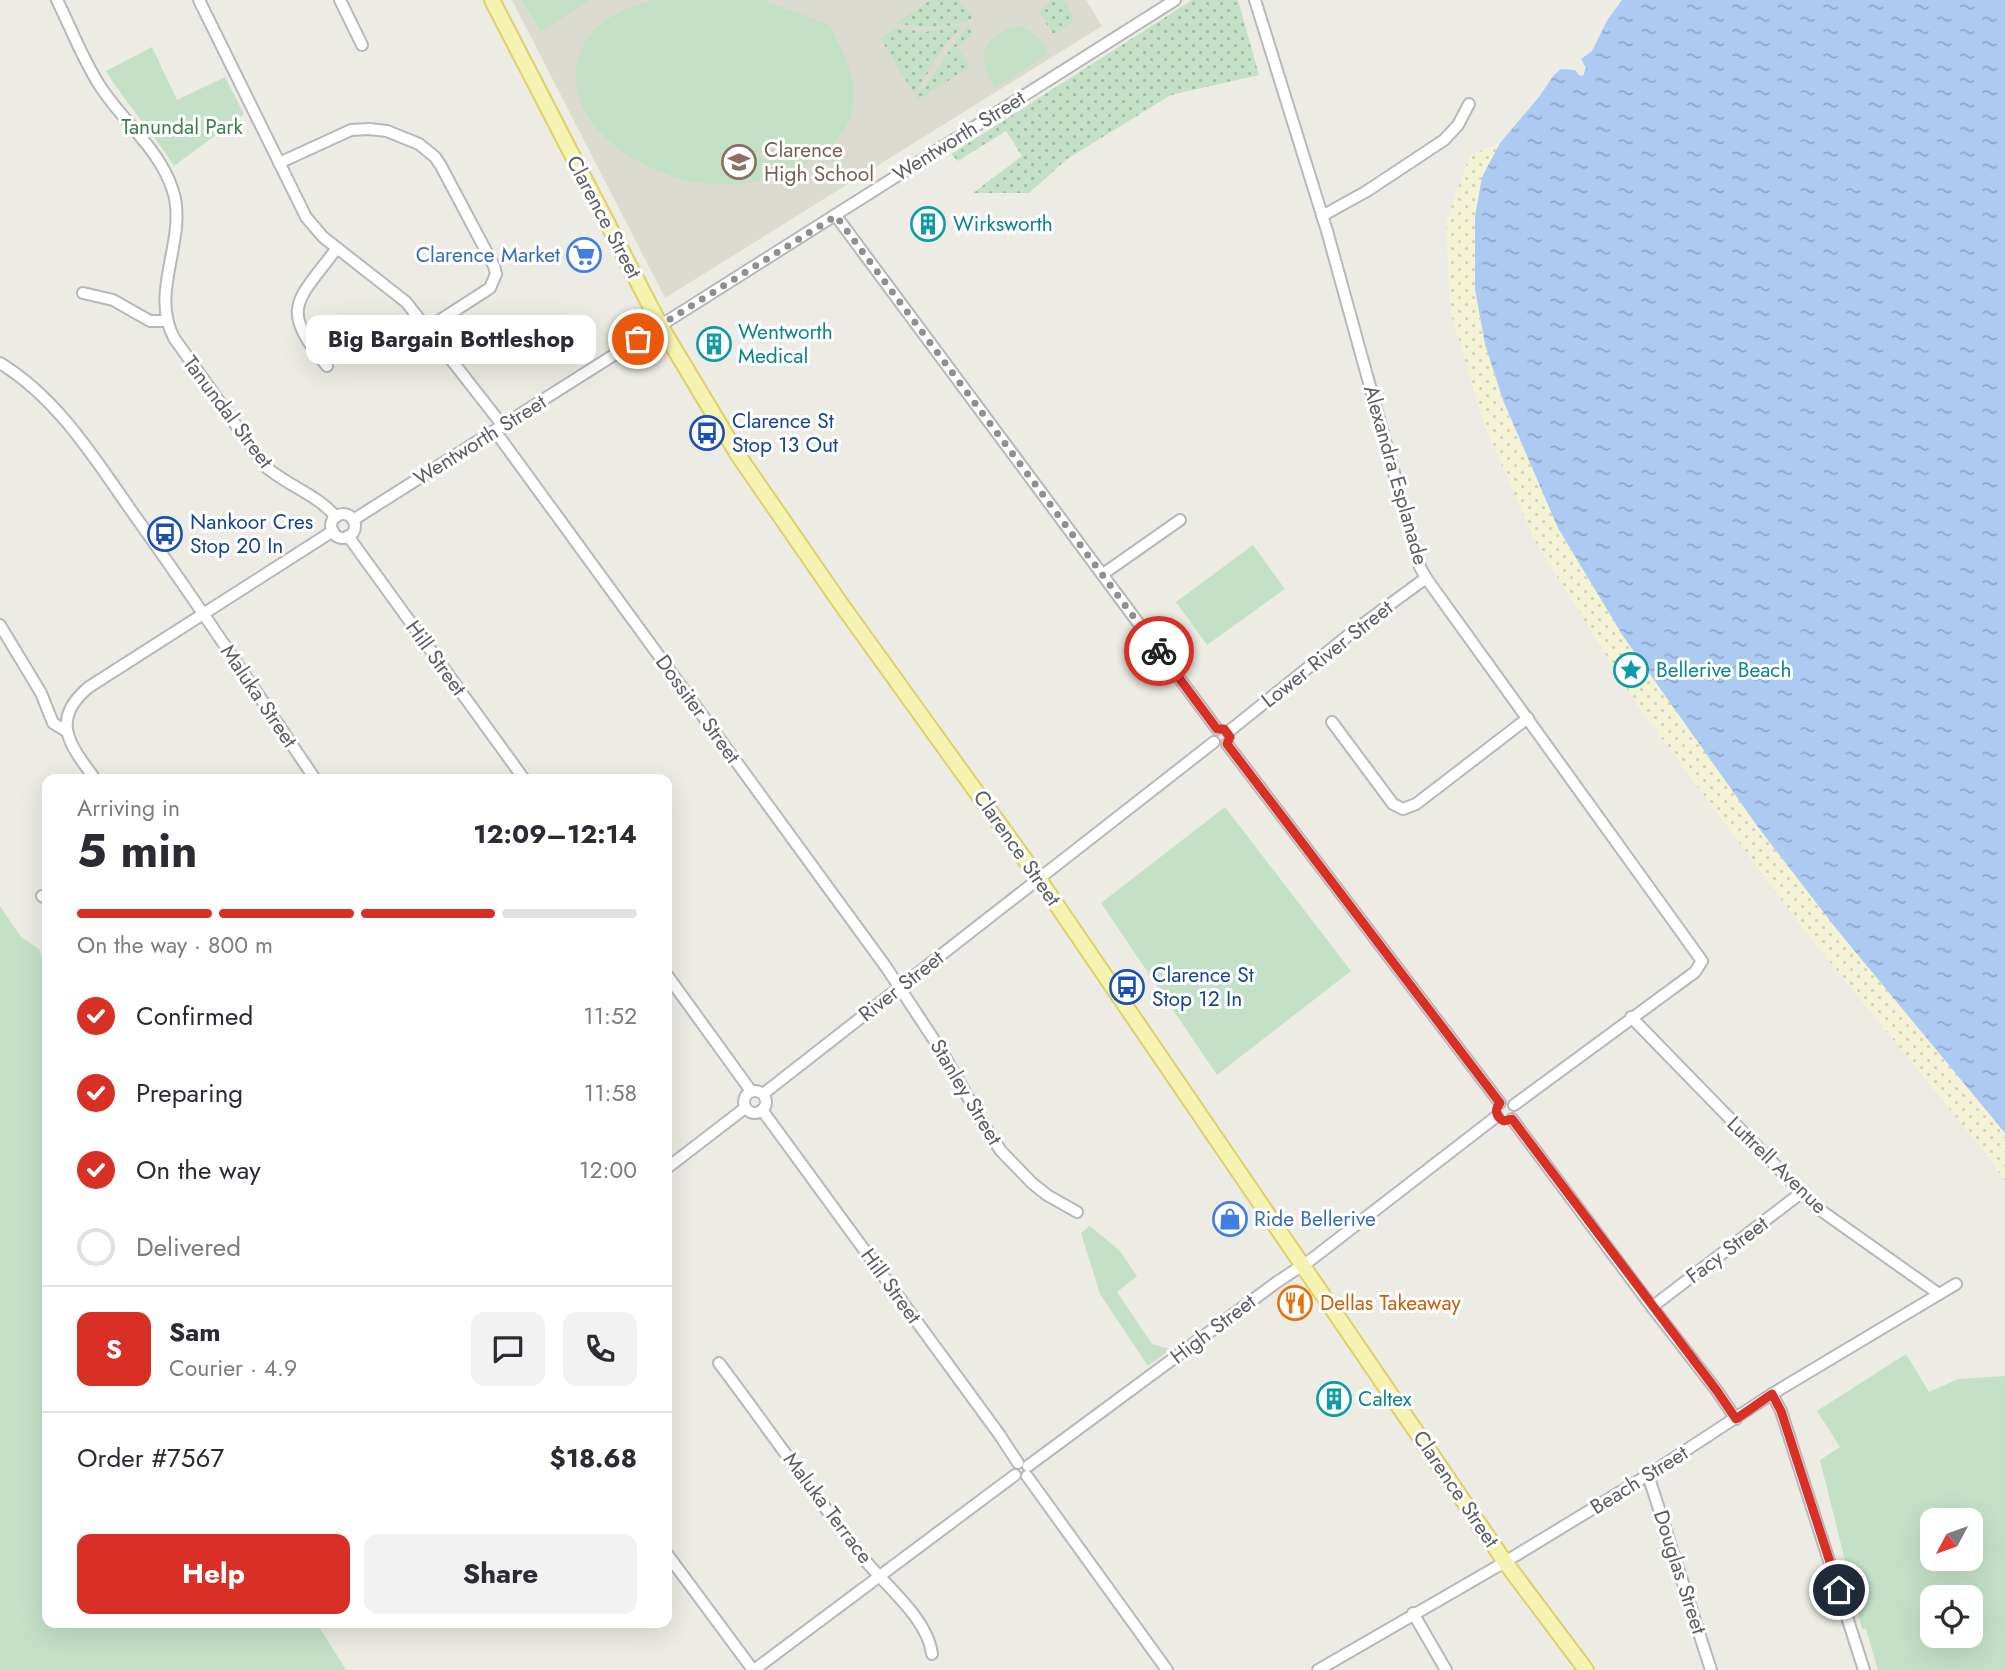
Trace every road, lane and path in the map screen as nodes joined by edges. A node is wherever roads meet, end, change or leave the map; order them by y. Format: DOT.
graph roads {
  1 [pos="57,0"];
  2 [pos="199,0"];
  3 [pos="340,0"];
  4 [pos="492,0"];
  5 [pos="1175,0"];
  6 [pos="1255,0"];
  7 [pos="362,45"];
  8 [pos="1469,104"];
  9 [pos="279,163"];
  10 [pos="836,216"];
  11 [pos="1322,216"];
  12 [pos="337,248"];
  13 [pos="83,293"];
  14 [pos="167,321"];
  15 [pos="660,324"];
  16 [pos="428,328"];
  17 [pos="0,363"];
  18 [pos="327,366"];
  19 [pos="499,428"];
  20 [pos="336,517"];
  21 [pos="353,520"];
  22 [pos="1180,520"];
  23 [pos="333,531"];
  24 [pos="348,536"];
  25 [pos="1103,574"];
  26 [pos="1426,578"];
  27 [pos="204,613"];
  28 [pos="0,625"];
  29 [pos="1528,718"];
  30 [pos="1332,722"];
  31 [pos="66,731"];
  32 [pos="1222,731"];
  33 [pos="1214,742"];
  34 [pos="1227,744"];
  35 [pos="91,774"];
  36 [pos="312,774"];
  37 [pos="520,774"];
  38 [pos="1039,879"];
  39 [pos="672,982"];
  40 [pos="900,987"];
  41 [pos="1631,1017"];
  42 [pos="751,1091"];
  43 [pos="763,1094"];
  44 [pos="1500,1103"];
  45 [pos="1514,1105"];
  46 [pos="745,1108"];
  47 [pos="762,1111"];
  48 [pos="1497,1116"];
  49 [pos="1512,1119"];
  50 [pos="672,1164"];
  51 [pos="1801,1193"];
  52 [pos="1077,1212"];
  53 [pos="1302,1265"];
  54 [pos="1955,1284"];
  55 [pos="1939,1294"];
  56 [pos="1652,1307"];
  57 [pos="719,1363"];
  58 [pos="1772,1394"];
  59 [pos="1736,1419"];
  60 [pos="1025,1468"];
  61 [pos="1648,1475"];
  62 [pos="672,1561"];
  63 [pos="1505,1562"];
  64 [pos="880,1576"];
  65 [pos="1413,1614"];
  66 [pos="932,1654"];
  67 [pos="753,1670"];
  68 [pos="1167,1670"];
  69 [pos="1318,1670"];
  70 [pos="1446,1670"];
  71 [pos="1586,1670"];
  72 [pos="1711,1670"];
  73 [pos="1864,1670"];
  1 -- 14 [label="street, Tanundal Street"];
  2 -- 9 [label="street, Dossiter Street"];
  3 -- 7 [label="street"];
  4 -- 15 [label="main road, Clarence Street"];
  5 -- 10 [label="street, Wentworth Street"];
  6 -- 11 [label="street, Alexandra Esplanade"];
  8 -- 11 [label="street"];
  9 -- 12 [label="street, Dossiter Street"];
  9 -- 16 [label="street"];
  10 -- 15 [label="street, Wentworth Street"];
  10 -- 25 [label="street"];
  11 -- 26 [label="street, Alexandra Esplanade"];
  12 -- 16 [label="street, Dossiter Street"];
  12 -- 18 [label="street"];
  13 -- 14 [label="street"];
  14 -- 20 [label="street, Tanundal Street"];
  15 -- 19 [label="street, Wentworth Street"];
  15 -- 38 [label="main road, Clarence Street"];
  16 -- 19 [label="street, Dossiter Street"];
  17 -- 27 [label="street, Maluka Street"];
  19 -- 21 [label="street, Wentworth Street"];
  19 -- 40 [label="street, Dossiter Street"];
  20 -- 21 [label="street"];
  20 -- 23 [label="street"];
  21 -- 24 [label="street"];
  22 -- 25 [label="street"];
  23 -- 24 [label="street"];
  23 -- 27 [label="street"];
  24 -- 37 [label="street, Hill Street"];
  25 -- 32 [label="street"];
  26 -- 29 [label="street, Alexandra Esplanade"];
  26 -- 32 [label="street, Lower River Street"];
  27 -- 31 [label="street"];
  27 -- 36 [label="street, Maluka Street"];
  28 -- 31 [label="street"];
  29 -- 30 [label="street"];
  29 -- 41 [label="street, Alexandra Esplanade"];
  31 -- 35 [label="street"];
  32 -- 33 [label="street"];
  32 -- 34 [label="street"];
  33 -- 34 [label="street"];
  33 -- 38 [label="street"];
  34 -- 44 [label="street"];
  38 -- 40 [label="street, River Street"];
  38 -- 53 [label="main road, Clarence Street"];
  39 -- 42 [label="street"];
  40 -- 43 [label="street, River Street"];
  40 -- 52 [label="street, Stanley Street"];
  41 -- 45 [label="street"];
  41 -- 51 [label="street, Luttrell Avenue"];
  42 -- 43 [label="street"];
  42 -- 46 [label="street"];
  43 -- 47 [label="street"];
  44 -- 45 [label="street"];
  44 -- 48 [label="street"];
  45 -- 49 [label="street"];
  46 -- 47 [label="street"];
  46 -- 50 [label="street"];
  47 -- 60 [label="street, Hill Street"];
  48 -- 49 [label="street"];
  48 -- 53 [label="street, High Street"];
  49 -- 56 [label="street"];
  51 -- 55 [label="street, Luttrell Avenue"];
  51 -- 56 [label="street, Facy Street"];
  53 -- 60 [label="street, High Street"];
  53 -- 63 [label="main road, Clarence Street"];
  54 -- 55 [label="street, Beach Street"];
  55 -- 58 [label="street, Beach Street"];
  56 -- 59 [label="street"];
  57 -- 64 [label="street, Maluka Terrace"];
  58 -- 59 [label="street, Beach Street"];
  58 -- 73 [label="street"];
  59 -- 61 [label="street, Beach Street"];
  60 -- 64 [label="street"];
  60 -- 68 [label="street, Hill Street"];
  61 -- 63 [label="street, Beach Street"];
  61 -- 72 [label="street, Douglas Street"];
  62 -- 67 [label="street"];
  63 -- 65 [label="street, Beach Street"];
  63 -- 71 [label="main road, Clarence Street"];
  64 -- 66 [label="street, Maluka Terrace"];
  64 -- 67 [label="street"];
  65 -- 69 [label="street, Beach Street"];
  65 -- 70 [label="street"];
}
